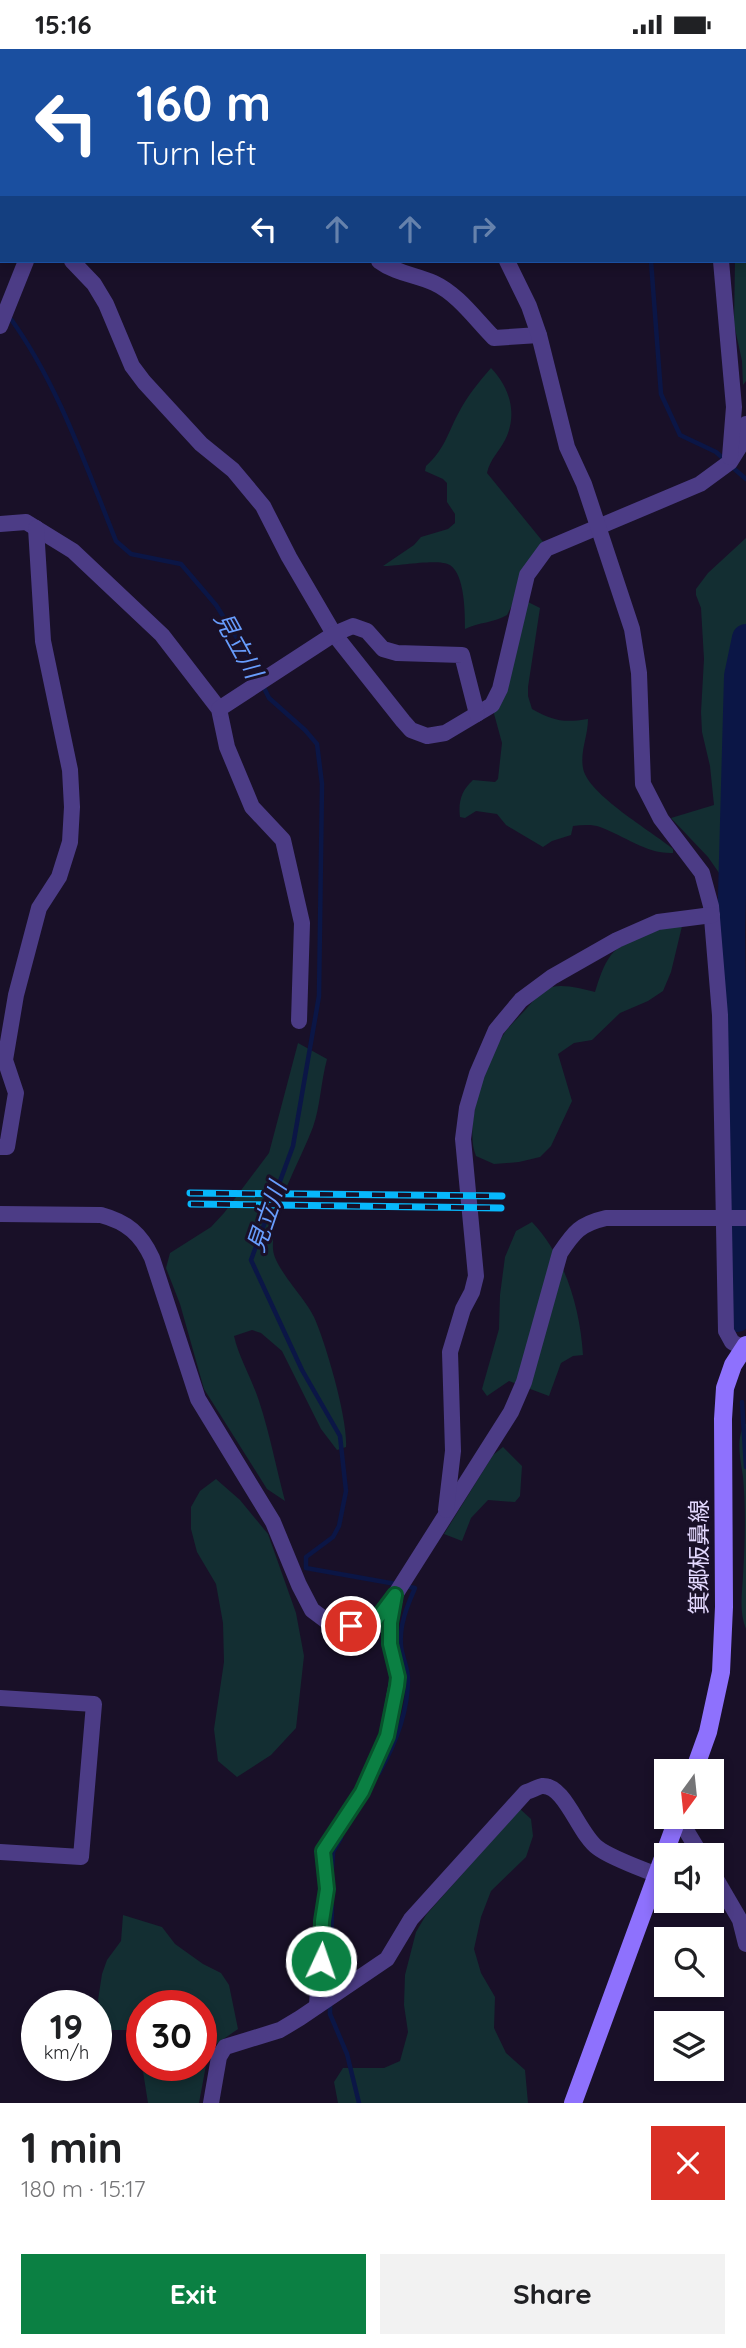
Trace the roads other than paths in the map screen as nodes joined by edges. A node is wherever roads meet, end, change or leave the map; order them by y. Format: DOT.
graph roads {
  1 [pos="25,263"];
  2 [pos="74,263"];
  3 [pos="382,263"];
  4 [pos="508,263"];
  5 [pos="721,263"];
  6 [pos="4,317"];
  7 [pos="539,335"];
  8 [pos="746,423"];
  9 [pos="730,462"];
  10 [pos="0,524"];
  11 [pos="36,528"];
  12 [pos="599,528"];
  13 [pos="334,634"];
  14 [pos="219,709"];
  15 [pos="477,713"];
  16 [pos="712,915"];
  17 [pos="299,1021"];
  18 [pos="0,1147"];
  19 [pos="0,1214"];
  20 [pos="723,1218"];
  21 [pos="746,1218"];
  22 [pos="745,1347"];
  23 [pos="444,1517"];
  24 [pos="395,1595"];
  25 [pos="0,1697"];
  26 [pos="698,1759"];
  27 [pos="0,1851"];
  28 [pos="654,1874"];
  29 [pos="654,1883"];
  30 [pos="724,1893"];
  31 [pos="746,1944"];
  32 [pos="317,2006"];
  33 [pos="211,2103"];
  34 [pos="573,2103"];
  1 -- 6 [label="street"];
  2 -- 13 [label="street"];
  3 -- 7 [label="street"];
  4 -- 7 [label="street"];
  5 -- 9 [label="street"];
  7 -- 12 [label="street"];
  8 -- 9 [label="street"];
  9 -- 12 [label="street"];
  10 -- 11 [label="street"];
  11 -- 14 [label="street"];
  11 -- 18 [label="street"];
  12 -- 15 [label="street"];
  12 -- 16 [label="street"];
  13 -- 14 [label="street"];
  13 -- 15 [label="street"];
  13 -- 15 [label="street"];
  14 -- 17 [label="street"];
  16 -- 20 [label="street"];
  16 -- 23 [label="street"];
  19 -- 24 [label="street"];
  20 -- 21 [label="street"];
  20 -- 22 [label="street"];
  20 -- 23 [label="street"];
  22 -- 26 [label="main road, 箕郷板鼻線"];
  23 -- 24 [label="street"];
  24 -- 32 [label="street"];
  25 -- 27 [label="street"];
  28 -- 32 [label="street"];
  29 -- 34 [label="main road"];
  30 -- 31 [label="street"];
  32 -- 33 [label="street"];
}
